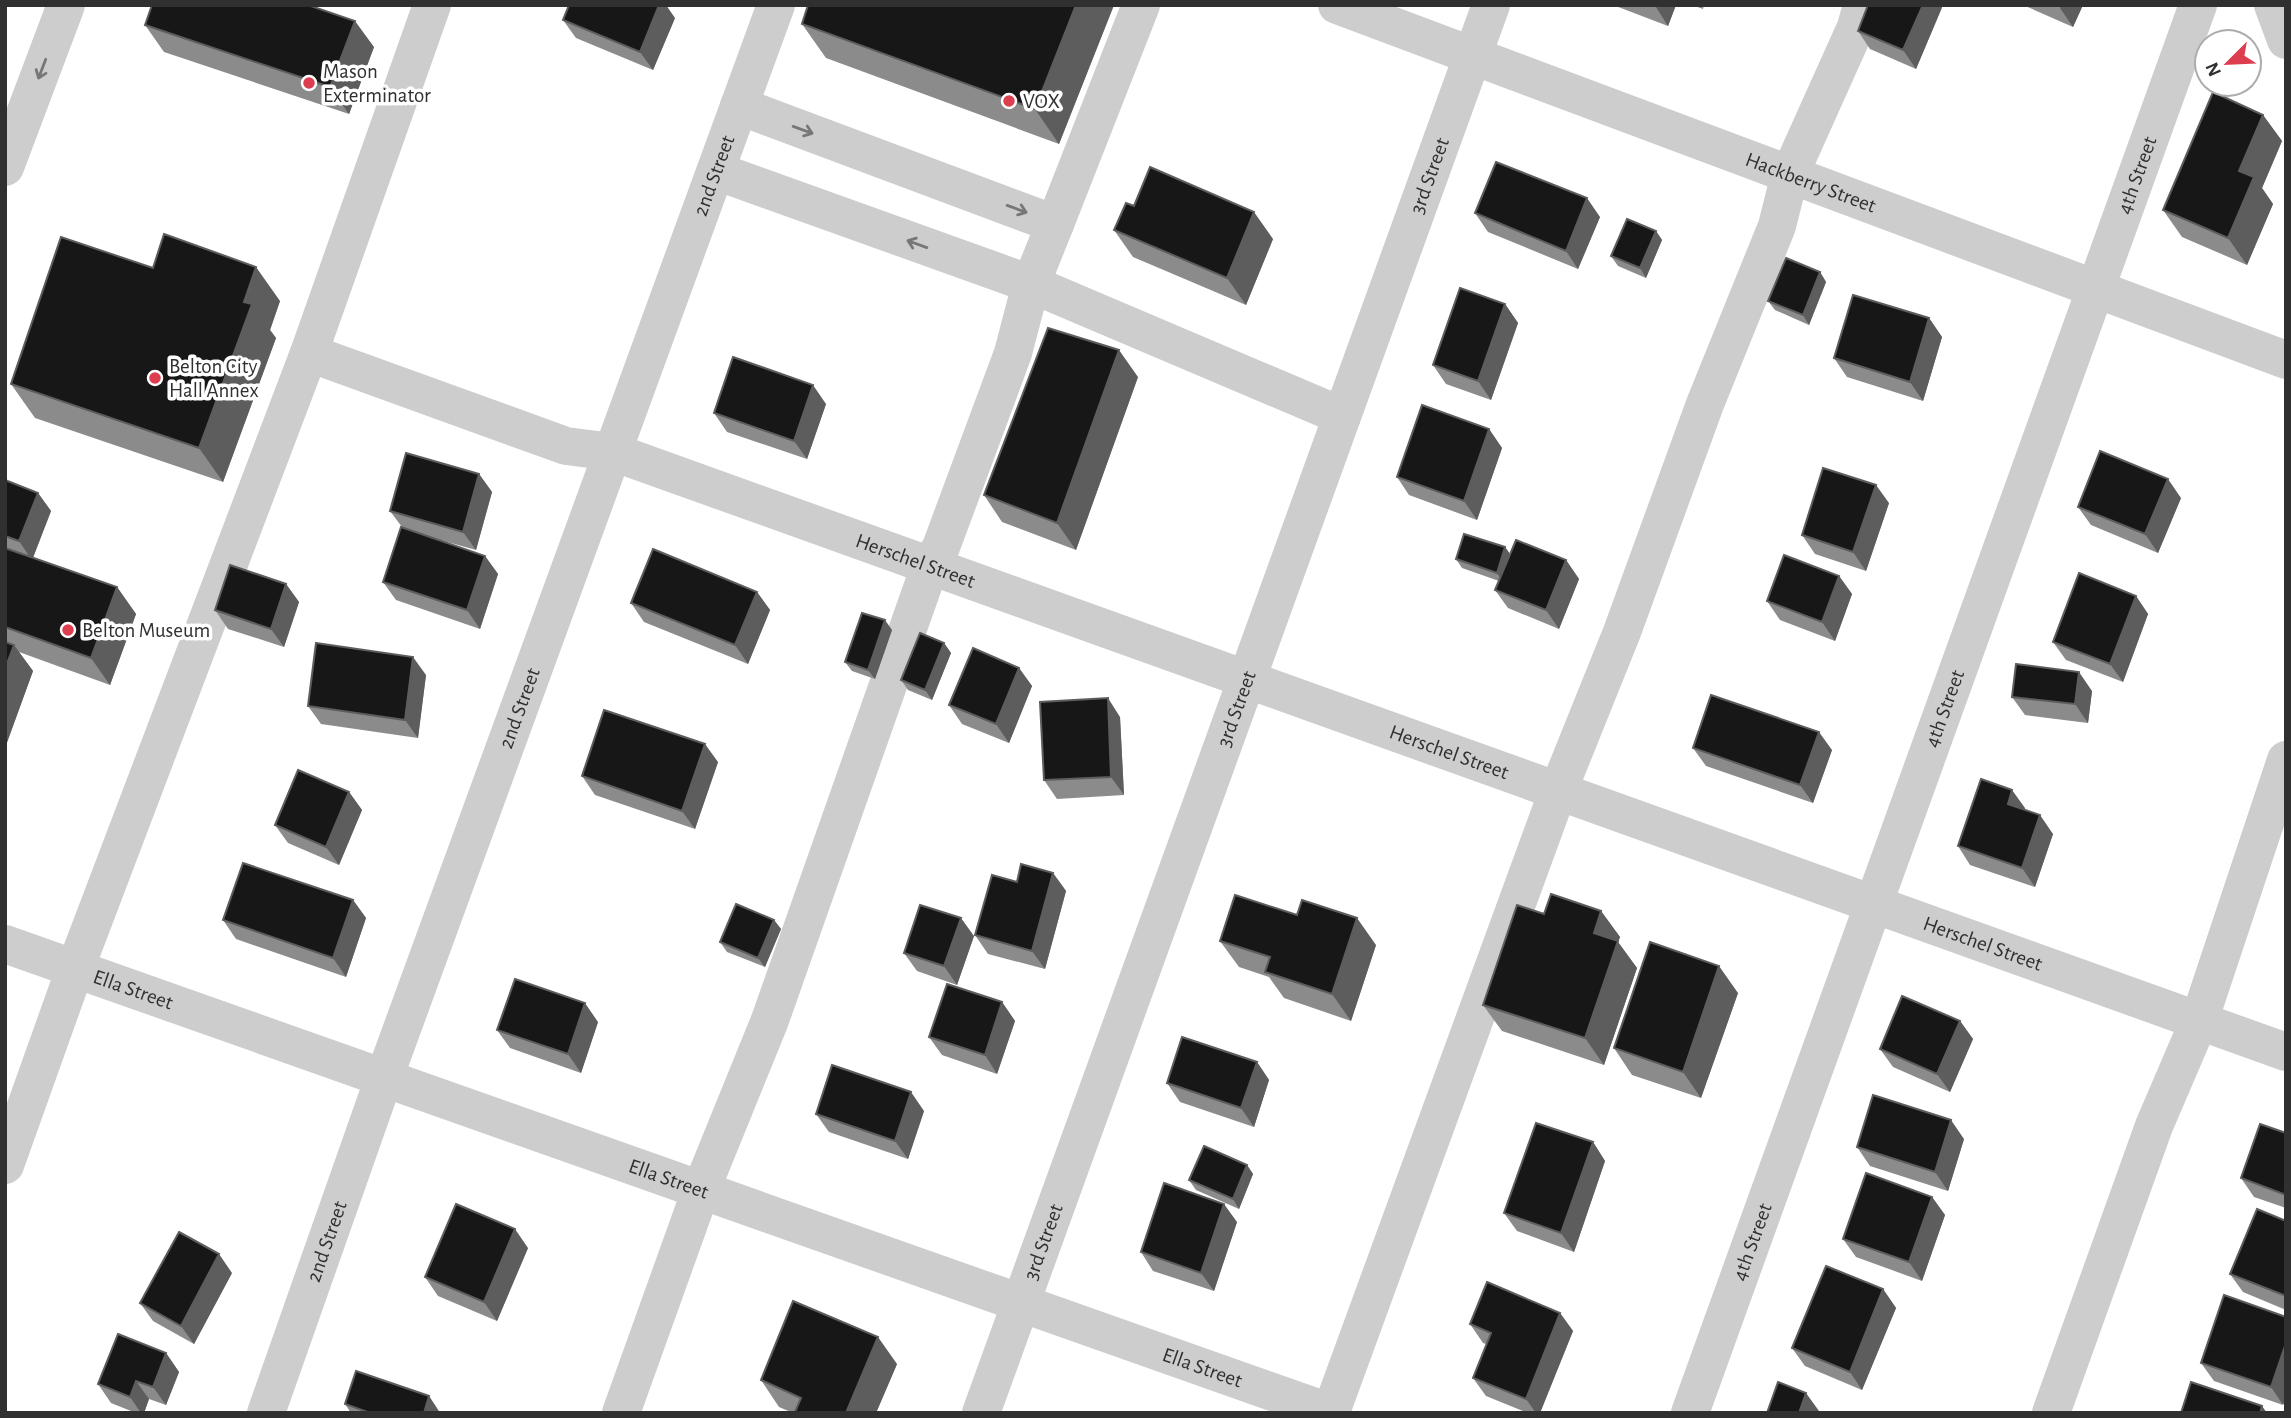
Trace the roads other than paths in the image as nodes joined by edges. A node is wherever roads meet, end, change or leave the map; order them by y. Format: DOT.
graph roads {
  1 [pos="66,5"];
  2 [pos="432,5"];
  3 [pos="776,5"];
  4 [pos="1141,5"];
  5 [pos="1336,5"];
  6 [pos="1491,5"];
  7 [pos="1862,5"];
  8 [pos="2198,5"];
  9 [pos="2273,5"];
  10 [pos="2286,40"];
  11 [pos="1473,55"];
  12 [pos="739,107"];
  13 [pos="5,167"];
  14 [pos="716,171"];
  15 [pos="1790,174"];
  16 [pos="1055,224"];
  17 [pos="1031,285"];
  18 [pos="2095,289"];
  19 [pos="309,353"];
  20 [pos="2286,360"];
  21 [pos="1342,416"];
  22 [pos="613,452"];
  23 [pos="930,566"];
  24 [pos="1247,680"];
  25 [pos="2286,760"];
  26 [pos="1558,791"];
  27 [pos="1873,904"];
  28 [pos="5,944"];
  29 [pos="75,969"];
  30 [pos="2199,1021"];
  31 [pos="2286,1052"];
  32 [pos="384,1078"];
  33 [pos="5,1165"];
  34 [pos="701,1190"];
  35 [pos="1021,1303"];
  36 [pos="266,1413"];
  37 [pos="621,1413"];
  38 [pos="981,1413"];
  39 [pos="1332,1413"];
  40 [pos="1690,1413"];
  41 [pos="2051,1413"];
  1 -- 13 [label="street, one-way"];
  2 -- 19 [label="street"];
  3 -- 12 [label="street, 2nd Street"];
  4 -- 16 [label="street"];
  5 -- 11 [label="street, Hackberry Street"];
  6 -- 11 [label="street, 3rd Street"];
  7 -- 15 [label="street"];
  8 -- 18 [label="street, 4th Street"];
  9 -- 10 [label="street"];
  11 -- 15 [label="street, Hackberry Street"];
  11 -- 21 [label="street, 3rd Street"];
  12 -- 14 [label="street, 2nd Street"];
  12 -- 16 [label="street, one-way"];
  17 -- 14 [label="street, one-way"];
  14 -- 22 [label="street, 2nd Street"];
  15 -- 18 [label="street, Hackberry Street"];
  15 -- 26 [label="street"];
  16 -- 17 [label="street"];
  17 -- 21 [label="street"];
  17 -- 23 [label="street"];
  18 -- 20 [label="street, Hackberry Street"];
  18 -- 27 [label="street, 4th Street"];
  19 -- 22 [label="street, Herschel Street"];
  19 -- 29 [label="street"];
  21 -- 24 [label="street, 3rd Street"];
  22 -- 23 [label="street, Herschel Street"];
  22 -- 32 [label="street, 2nd Street"];
  23 -- 24 [label="street, Herschel Street"];
  23 -- 34 [label="street"];
  24 -- 26 [label="street, Herschel Street"];
  24 -- 35 [label="street, 3rd Street"];
  25 -- 30 [label="street"];
  26 -- 27 [label="street, Herschel Street"];
  26 -- 39 [label="street"];
  27 -- 30 [label="street, Herschel Street"];
  27 -- 40 [label="street, 4th Street"];
  28 -- 29 [label="street, Ella Street"];
  29 -- 32 [label="street, Ella Street"];
  29 -- 33 [label="street"];
  30 -- 31 [label="street, Herschel Street"];
  30 -- 41 [label="street"];
  32 -- 34 [label="street, Ella Street"];
  32 -- 36 [label="street, 2nd Street"];
  34 -- 35 [label="street, Ella Street"];
  34 -- 37 [label="street"];
  35 -- 38 [label="street, 3rd Street"];
  35 -- 39 [label="street, Ella Street"];
}
